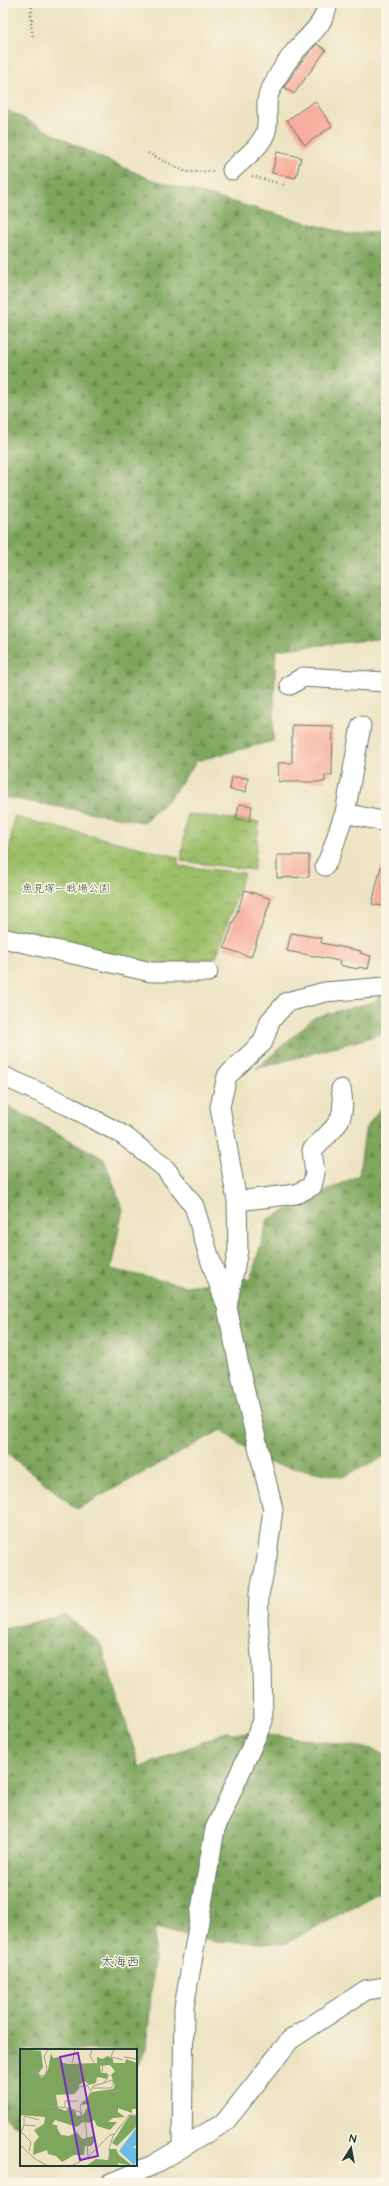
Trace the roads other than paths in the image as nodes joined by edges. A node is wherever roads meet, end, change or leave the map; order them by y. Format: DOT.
graph roads {
  1 [pos="328,3"];
  2 [pos="232,170"];
  3 [pos="386,682"];
  4 [pos="290,685"];
  5 [pos="361,726"];
  6 [pos="345,813"];
  7 [pos="386,822"];
  8 [pos="325,866"];
  9 [pos="3,938"];
  10 [pos="208,972"];
  11 [pos="386,987"];
  12 [pos="3,1076"];
  13 [pos="341,1089"];
  14 [pos="237,1201"];
  15 [pos="227,1307"];
  16 [pos="386,1987"];
  17 [pos="182,2147"];
  18 [pos="111,2183"];
  1 -- 2 [label="street"];
  3 -- 4 [label="street"];
  5 -- 6 [label="street"];
  6 -- 7 [label="street"];
  6 -- 8 [label="street"];
  9 -- 10 [label="street"];
  11 -- 14 [label="street"];
  12 -- 15 [label="street"];
  13 -- 14 [label="street"];
  14 -- 15 [label="street"];
  15 -- 17 [label="street"];
  16 -- 17 [label="street"];
  17 -- 18 [label="street"];
}
